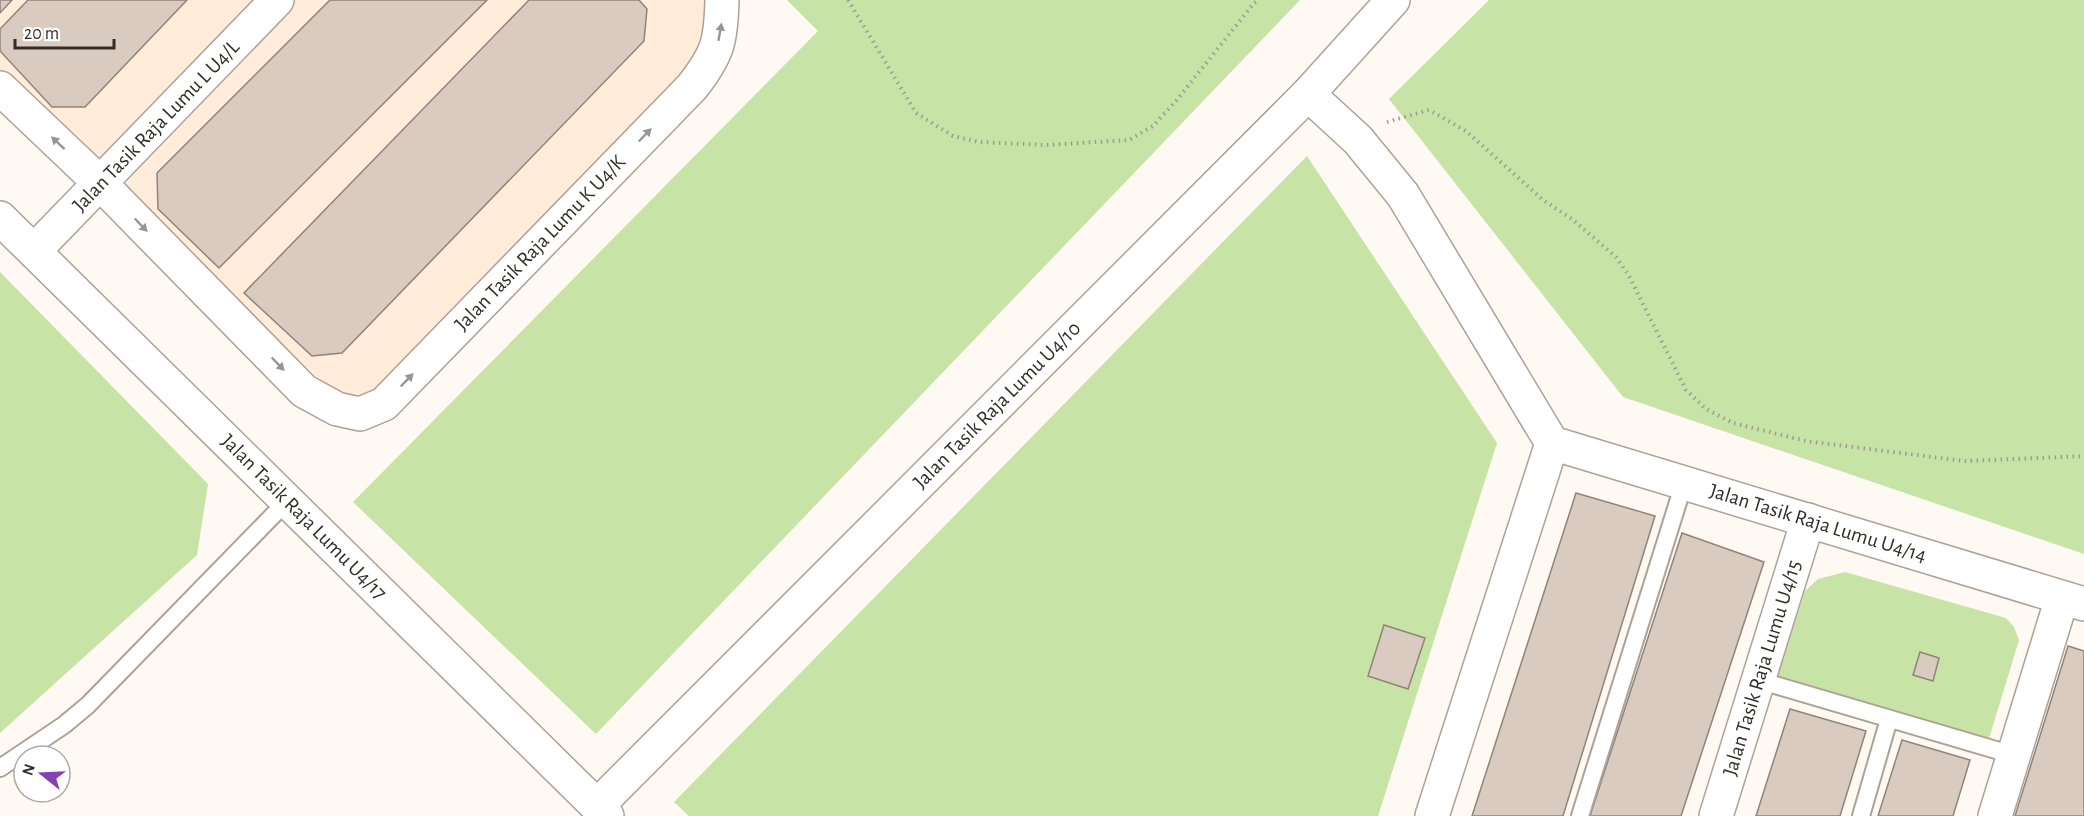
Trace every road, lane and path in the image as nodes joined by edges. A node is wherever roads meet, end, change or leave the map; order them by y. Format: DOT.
graph roads {
  1 [pos="277,0"];
  2 [pos="722,0"];
  3 [pos="848,0"];
  4 [pos="1259,0"];
  5 [pos="1393,0"];
  6 [pos="0,88"];
  7 [pos="1308,94"];
  8 [pos="1358,140"];
  9 [pos="100,183"];
  10 [pos="0,218"];
  11 [pos="34,251"];
  12 [pos="1552,443"];
  13 [pos="2084,456"];
  14 [pos="1684,483"];
  15 [pos="288,501"];
  16 [pos="1808,520"];
  17 [pos="2073,601"];
  18 [pos="1758,680"];
  19 [pos="1889,719"];
  20 [pos="2013,755"];
  21 [pos="0,768"];
  22 [pos="602,811"];
  23 [pos="1432,816"];
  24 [pos="1580,816"];
  25 [pos="1716,816"];
  26 [pos="1861,816"];
  27 [pos="1995,816"];
  1 -- 9 [label="street, Jalan Tasik Raja Lumu L U4/L"];
  9 -- 2 [label="street, Jalan Tasik Raja Lumu K U4/K, one-way"];
  3 -- 4 [label="path"];
  5 -- 7 [label="street, Jalan Tasik Raja Lumu U4/10"];
  9 -- 6 [label="street, one-way"];
  7 -- 8 [label="street"];
  7 -- 22 [label="street, Jalan Tasik Raja Lumu U4/10"];
  8 -- 12 [label="street"];
  8 -- 13 [label="path"];
  9 -- 11 [label="street, Jalan Tasik Raja Lumu L U4/L"];
  10 -- 11 [label="street, Jalan Tasik Raja Lumu U4/17"];
  11 -- 15 [label="street, Jalan Tasik Raja Lumu U4/17"];
  12 -- 14 [label="street, Jalan Tasik Raja Lumu U4/14"];
  12 -- 23 [label="street"];
  14 -- 16 [label="street, Jalan Tasik Raja Lumu U4/14"];
  14 -- 24 [label="lane"];
  15 -- 21 [label="lane"];
  15 -- 22 [label="street, Jalan Tasik Raja Lumu U4/17"];
  16 -- 17 [label="street, Jalan Tasik Raja Lumu U4/14"];
  16 -- 18 [label="street, Jalan Tasik Raja Lumu U4/15"];
  17 -- 20 [label="street"];
  18 -- 19 [label="lane"];
  18 -- 25 [label="street, Jalan Tasik Raja Lumu U4/15"];
  19 -- 20 [label="lane"];
  19 -- 26 [label="lane"];
  20 -- 27 [label="street"];
}
